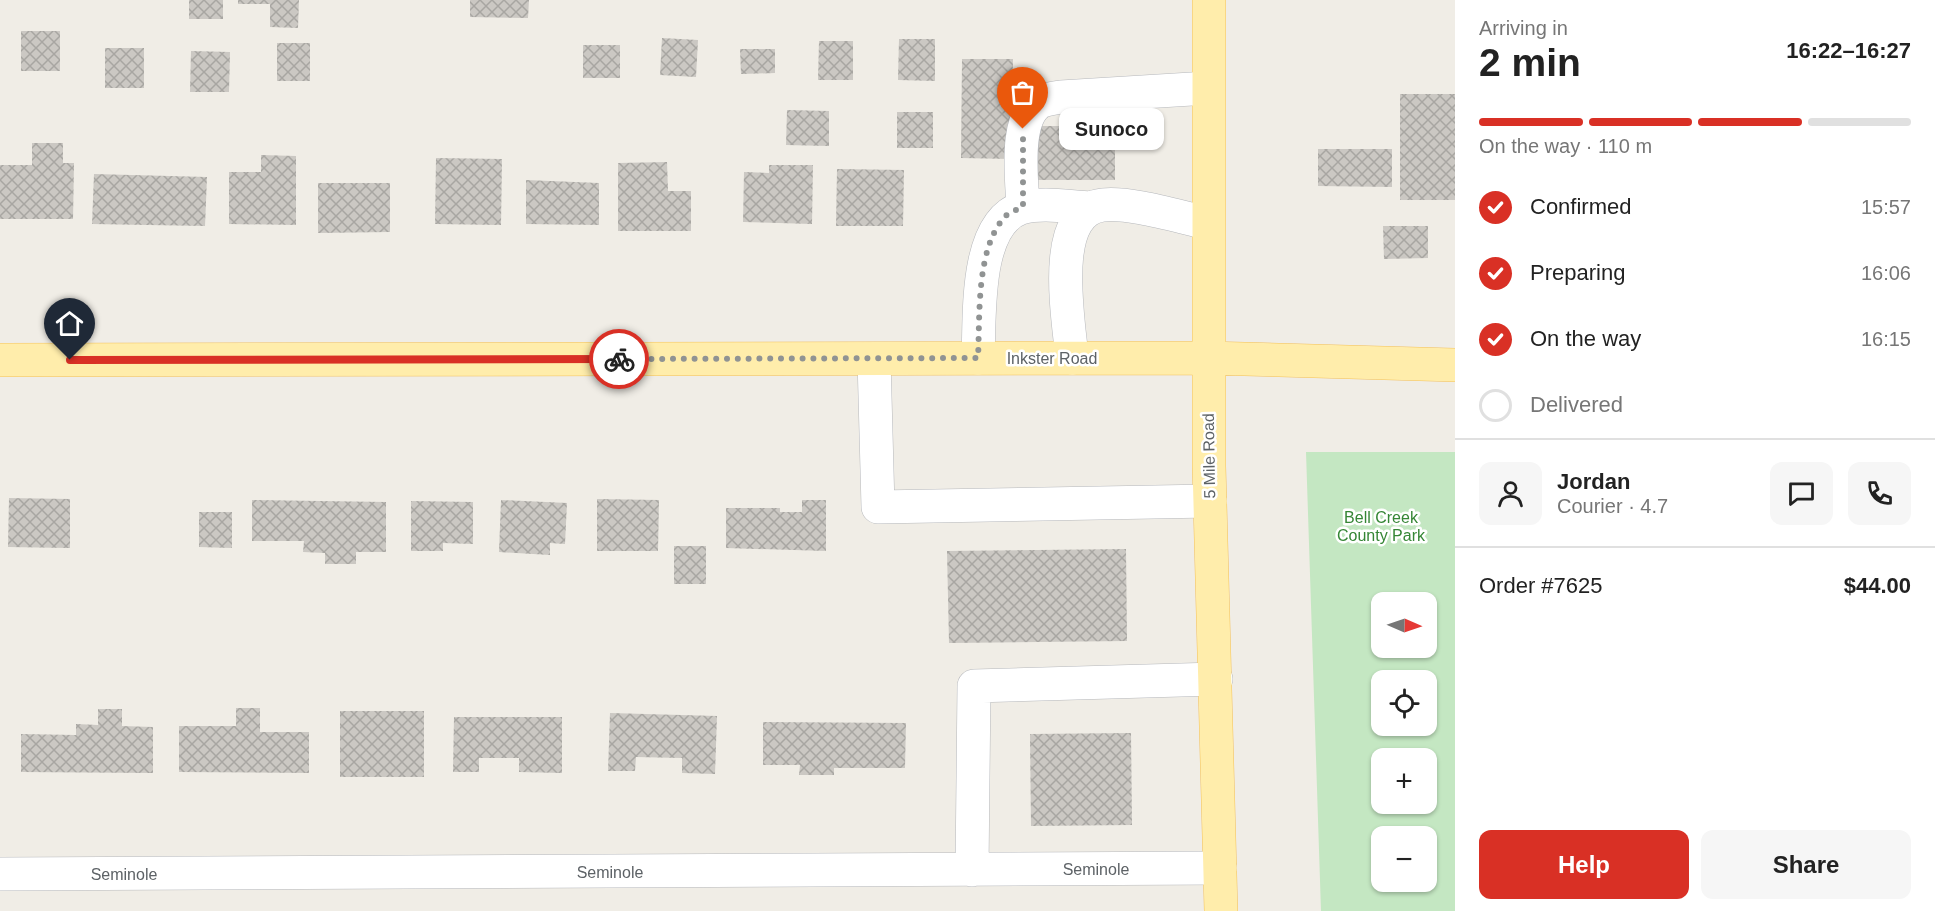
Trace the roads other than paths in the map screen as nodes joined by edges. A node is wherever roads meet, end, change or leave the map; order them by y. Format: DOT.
graph roads {
  1 [pos="1209,0"];
  2 [pos="1208,88"];
  3 [pos="1023,207"];
  4 [pos="1090,208"];
  5 [pos="1208,223"];
  6 [pos="874,358"];
  7 [pos="978,358"];
  8 [pos="1072,358"];
  9 [pos="1208,358"];
  10 [pos="0,360"];
  11 [pos="1455,364"];
  12 [pos="1210,501"];
  13 [pos="1215,679"];
  14 [pos="1220,868"];
  15 [pos="972,870"];
  16 [pos="0,874"];
  17 [pos="1221,911"];
  1 -- 2 [label="main road, 5 Mile Road"];
  2 -- 3 [label="street"];
  2 -- 5 [label="main road, 5 Mile Road"];
  3 -- 4 [label="street"];
  3 -- 7 [label="street"];
  4 -- 5 [label="street"];
  4 -- 8 [label="street"];
  5 -- 9 [label="main road, 5 Mile Road"];
  6 -- 7 [label="main road, Inkster Road"];
  6 -- 10 [label="main road, Inkster Road"];
  6 -- 12 [label="street"];
  7 -- 8 [label="main road, Inkster Road"];
  8 -- 9 [label="main road, Inkster Road"];
  9 -- 11 [label="main road, Inkster Road"];
  9 -- 12 [label="main road, 5 Mile Road"];
  12 -- 13 [label="main road, 5 Mile Road"];
  13 -- 14 [label="main road, 5 Mile Road"];
  13 -- 15 [label="street"];
  14 -- 15 [label="street, Seminole"];
  14 -- 17 [label="main road, 5 Mile Road"];
  15 -- 16 [label="street, Seminole"];
}
